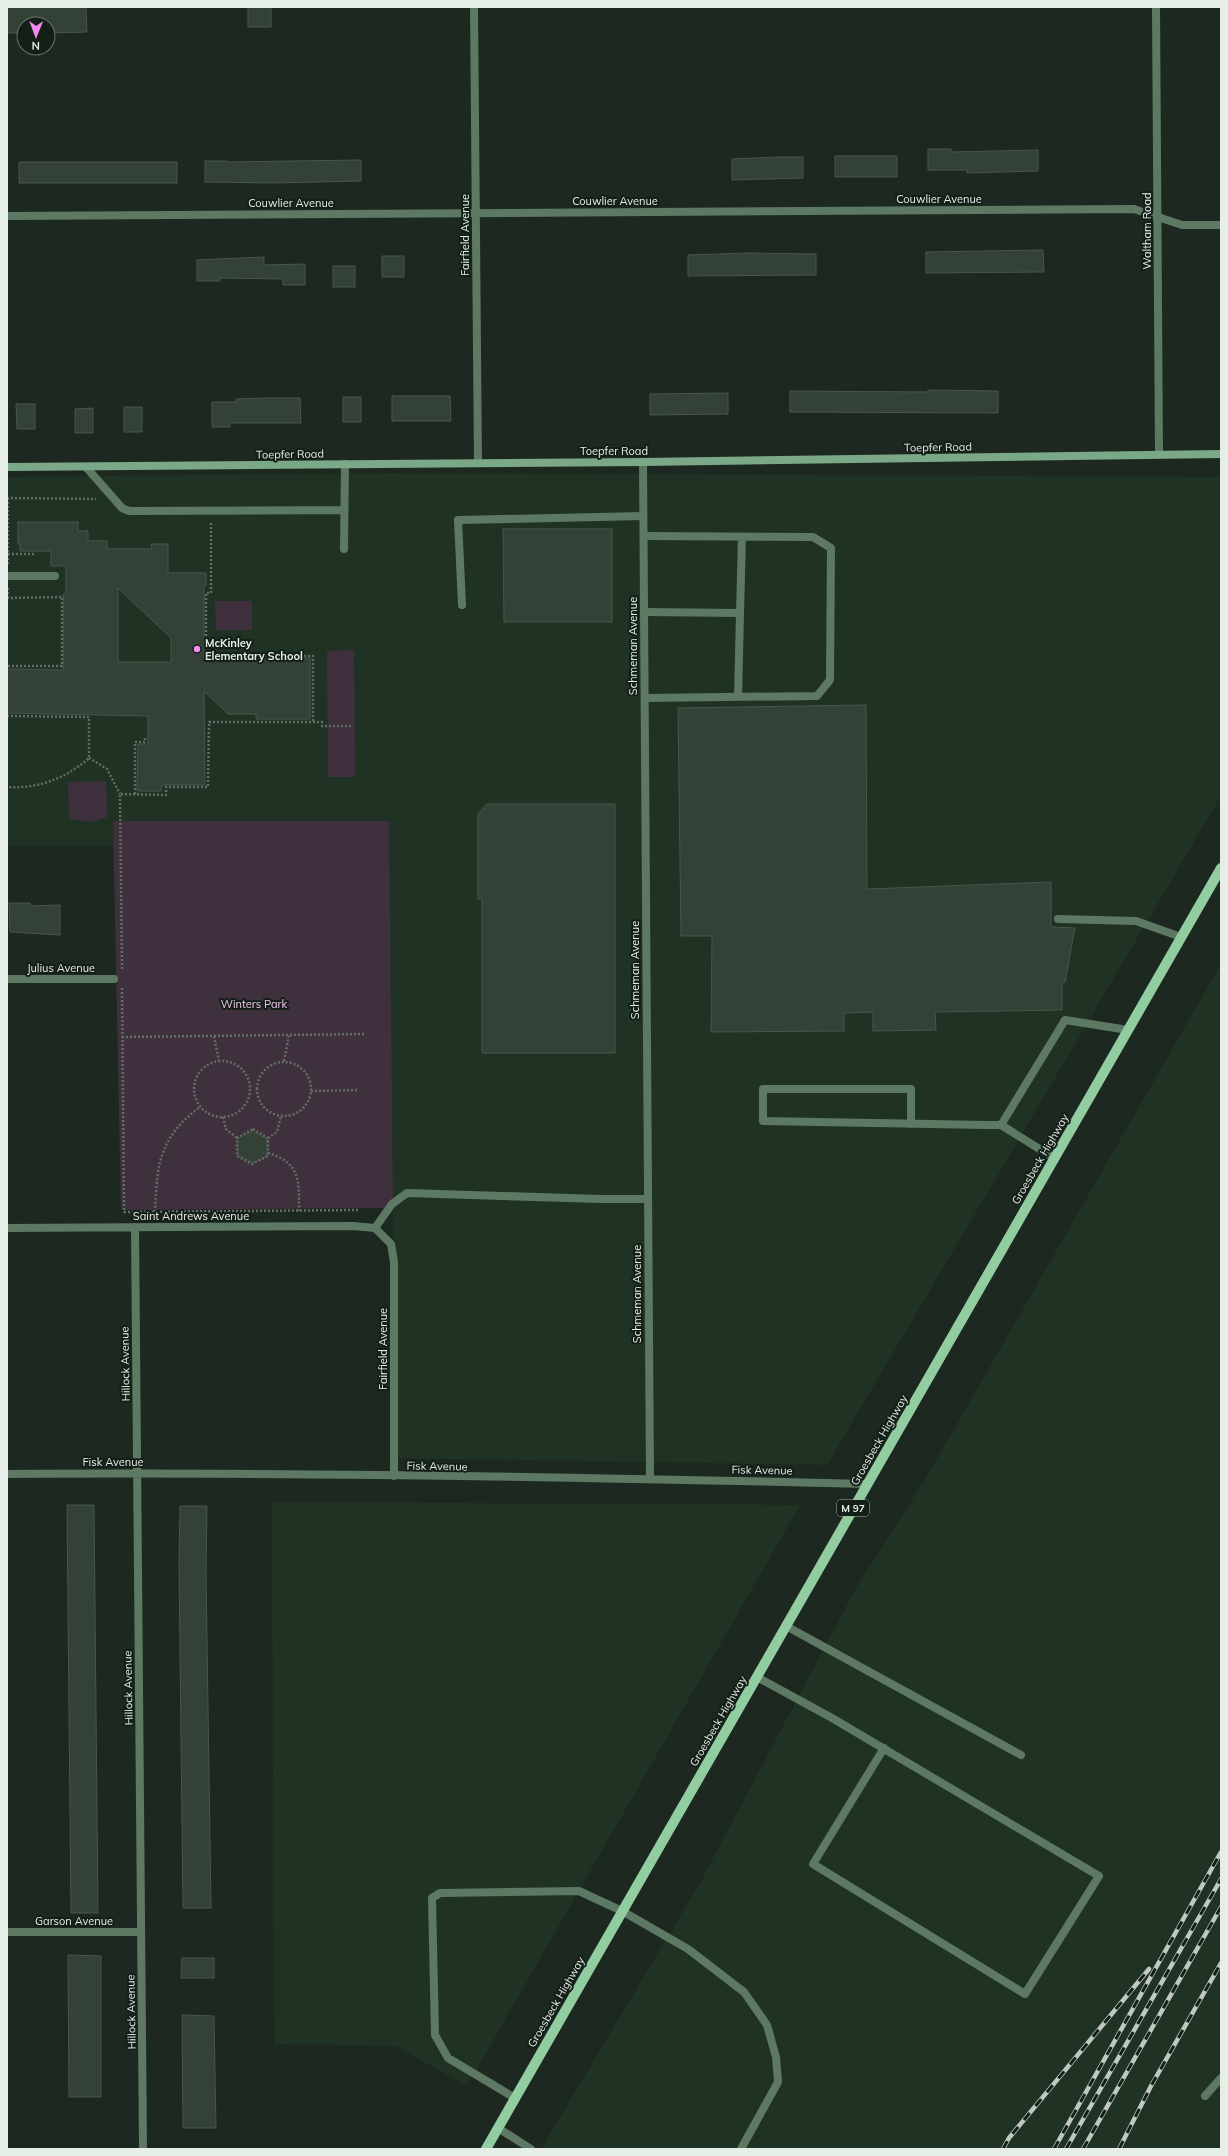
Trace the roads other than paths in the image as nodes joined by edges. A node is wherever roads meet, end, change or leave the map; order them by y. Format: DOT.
graph roads {
  1 [pos="474,7"];
  2 [pos="1156,7"];
  3 [pos="476,213"];
  4 [pos="7,216"];
  5 [pos="1158,216"];
  6 [pos="1221,225"];
  7 [pos="1159,454"];
  8 [pos="1221,454"];
  9 [pos="643,462"];
  10 [pos="478,463"];
  11 [pos="345,464"];
  12 [pos="86,467"];
  13 [pos="7,468"];
  14 [pos="344,510"];
  15 [pos="644,516"];
  16 [pos="644,536"];
  17 [pos="742,537"];
  18 [pos="344,549"];
  19 [pos="7,576"];
  20 [pos="55,576"];
  21 [pos="462,605"];
  22 [pos="644,612"];
  23 [pos="740,613"];
  24 [pos="738,697"];
  25 [pos="645,698"];
  26 [pos="1221,868"];
  27 [pos="1058,919"];
  28 [pos="1181,937"];
  29 [pos="7,979"];
  30 [pos="118,981"];
  31 [pos="1128,1030"];
  32 [pos="910,1124"];
  33 [pos="1001,1125"];
  34 [pos="1054,1158"];
  35 [pos="648,1199"];
  36 [pos="135,1227"];
  37 [pos="7,1228"];
  38 [pos="376,1228"];
  39 [pos="137,1473"];
  40 [pos="7,1474"];
  41 [pos="394,1476"];
  42 [pos="650,1479"];
  43 [pos="868,1484"];
  44 [pos="786,1626"];
  45 [pos="757,1677"];
  46 [pos="884,1748"];
  47 [pos="1021,1755"];
  48 [pos="622,1911"];
  49 [pos="7,1932"];
  50 [pos="141,1932"];
  51 [pos="1221,2078"];
  52 [pos="1205,2096"];
  53 [pos="515,2098"];
  54 [pos="498,2128"];
  55 [pos="143,2149"];
  56 [pos="486,2149"];
  57 [pos="531,2149"];
  58 [pos="741,2149"];
  1 -- 3 [label="street, Fairfield Avenue"];
  2 -- 5 [label="street, Waltham Road"];
  3 -- 4 [label="street, Couwlier Avenue"];
  3 -- 5 [label="street, Couwlier Avenue"];
  3 -- 10 [label="street, Fairfield Avenue"];
  5 -- 6 [label="street, Couwlier Avenue"];
  5 -- 7 [label="street, Waltham Road"];
  7 -- 8 [label="street, Toepfer Road"];
  7 -- 9 [label="street, Toepfer Road"];
  9 -- 10 [label="street, Toepfer Road"];
  9 -- 15 [label="street, Schmeman Avenue"];
  10 -- 11 [label="street, Toepfer Road"];
  11 -- 12 [label="street, Toepfer Road"];
  11 -- 14 [label="street"];
  12 -- 13 [label="street, Toepfer Road"];
  12 -- 14 [label="street"];
  14 -- 18 [label="street"];
  15 -- 16 [label="street, Schmeman Avenue"];
  15 -- 21 [label="street"];
  16 -- 17 [label="street"];
  16 -- 22 [label="street, Schmeman Avenue"];
  17 -- 23 [label="street"];
  17 -- 24 [label="street"];
  19 -- 20 [label="street"];
  22 -- 23 [label="street"];
  22 -- 25 [label="street, Schmeman Avenue"];
  23 -- 24 [label="street"];
  24 -- 25 [label="street"];
  25 -- 35 [label="street, Schmeman Avenue"];
  26 -- 28 [label="main road, Groesbeck Highway / M 97"];
  27 -- 28 [label="street"];
  28 -- 31 [label="main road, Groesbeck Highway / M 97"];
  29 -- 30 [label="street, Julius Avenue"];
  31 -- 33 [label="street"];
  31 -- 34 [label="main road, Groesbeck Highway / M 97"];
  32 -- 32 [label="street"];
  32 -- 33 [label="street"];
  33 -- 34 [label="street"];
  34 -- 43 [label="main road, Groesbeck Highway / M 97"];
  35 -- 38 [label="street"];
  35 -- 42 [label="street, Schmeman Avenue"];
  36 -- 37 [label="street, Saint Andrews Avenue"];
  36 -- 38 [label="street, Saint Andrews Avenue"];
  36 -- 39 [label="street, Hillock Avenue"];
  38 -- 41 [label="street, Fairfield Avenue"];
  39 -- 40 [label="street, Fisk Avenue"];
  39 -- 41 [label="street, Fisk Avenue"];
  39 -- 50 [label="street, Hillock Avenue"];
  41 -- 42 [label="street, Fisk Avenue"];
  42 -- 43 [label="street, Fisk Avenue"];
  43 -- 44 [label="main road, Groesbeck Highway / M 97"];
  44 -- 45 [label="main road, Groesbeck Highway / M 97"];
  44 -- 47 [label="street"];
  45 -- 46 [label="street"];
  45 -- 48 [label="main road, Groesbeck Highway / M 97"];
  46 -- 46 [label="street"];
  48 -- 53 [label="main road, Groesbeck Highway / M 97"];
  48 -- 53 [label="street"];
  48 -- 58 [label="street"];
  49 -- 50 [label="street, Garson Avenue"];
  50 -- 55 [label="street, Hillock Avenue"];
  51 -- 52 [label="street"];
  53 -- 54 [label="main road, Groesbeck Highway / M 97"];
  54 -- 56 [label="main road, Groesbeck Highway / M 97"];
  54 -- 57 [label="street"];
}
